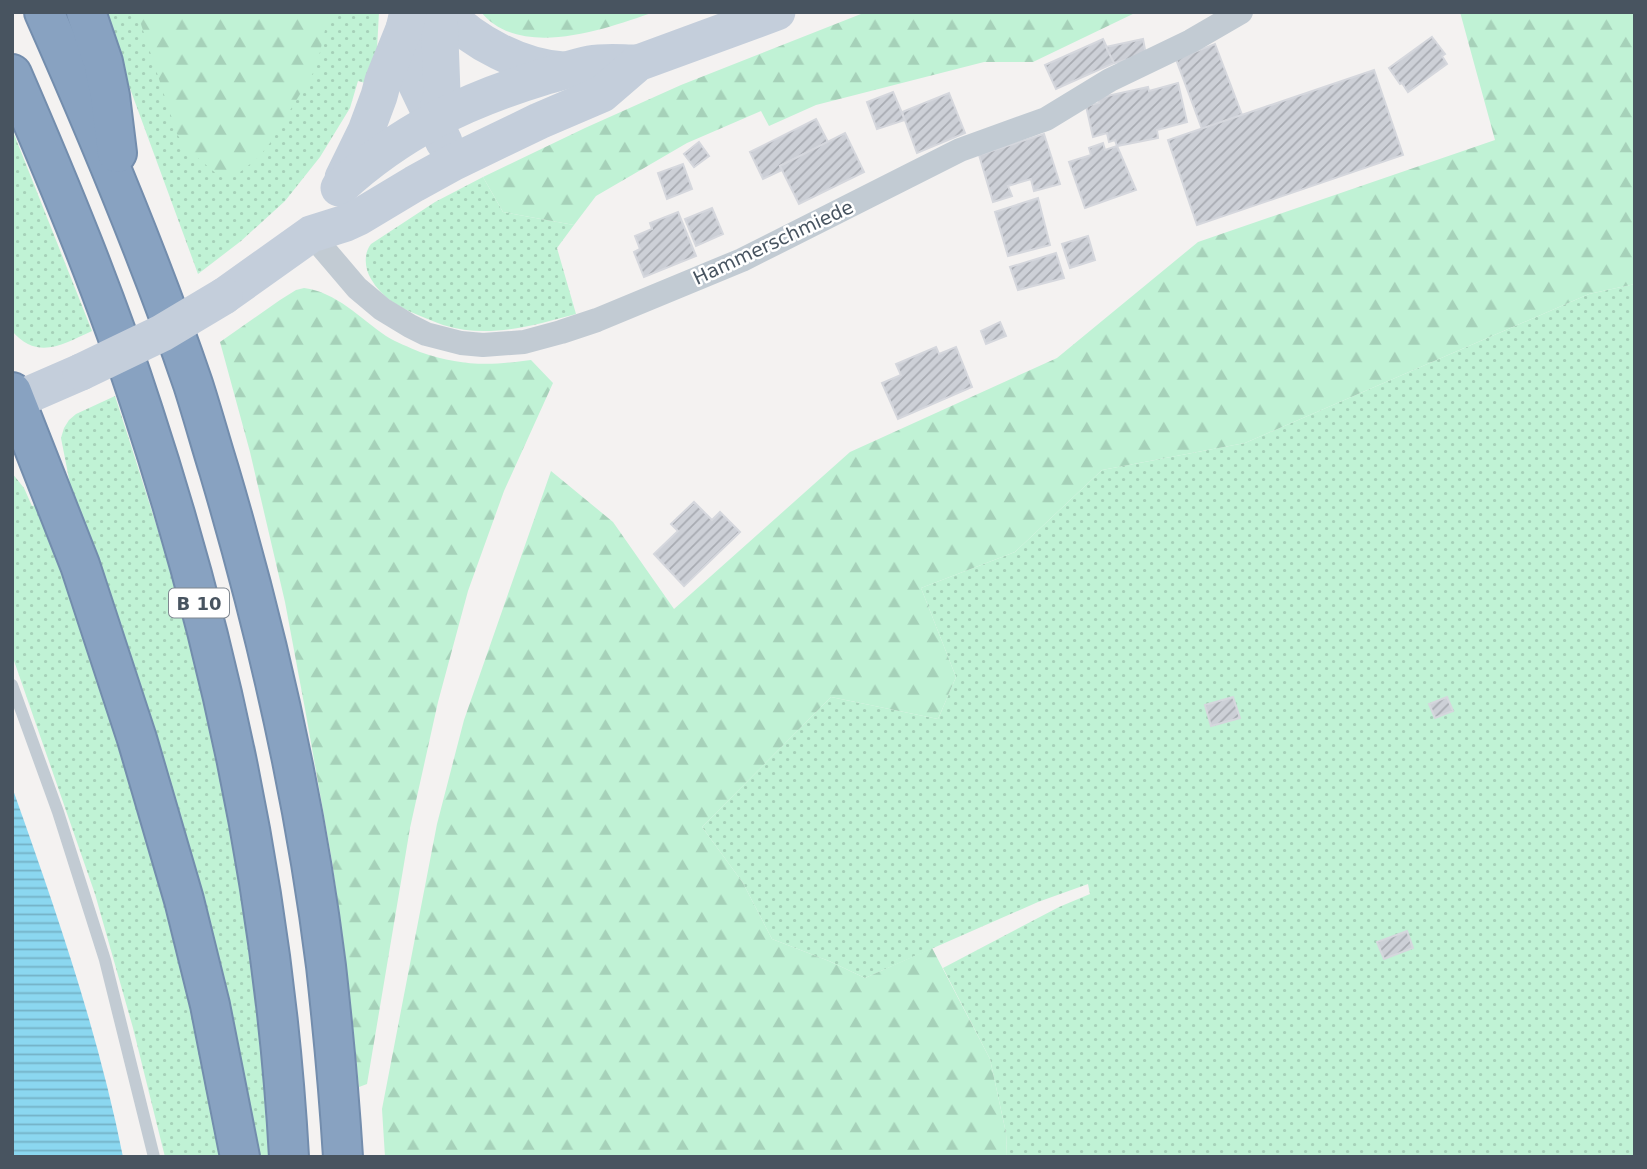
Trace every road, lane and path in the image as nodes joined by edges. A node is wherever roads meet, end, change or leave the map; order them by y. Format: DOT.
graph roads {
  1 [pos="44,12"];
  2 [pos="86,12"];
  3 [pos="439,12"];
  4 [pos="445,12"];
  5 [pos="777,12"];
  6 [pos="1241,12"];
  7 [pos="406,21"];
  8 [pos="638,63"];
  9 [pos="568,70"];
  10 [pos="12,74"];
  11 [pos="433,120"];
  12 [pos="454,162"];
  13 [pos="339,188"];
  14 [pos="122,196"];
  15 [pos="311,233"];
  16 [pos="13,398"];
  17 [pos="12,685"];
  18 [pos="154,1157"];
  19 [pos="240,1157"];
  20 [pos="289,1157"];
  21 [pos="344,1157"];
  1 -- 14 [label="highway, B 10"];
  2 -- 14 [label="highway"];
  3 -- 11 [label="main road"];
  4 -- 9 [label="main road"];
  5 -- 8 [label="main road"];
  6 -- 15 [label="street, Hammerschmiede"];
  7 -- 11 [label="main road"];
  7 -- 13 [label="main road"];
  8 -- 9 [label="main road"];
  8 -- 12 [label="main road"];
  9 -- 11 [label="main road"];
  10 -- 20 [label="highway, B 10"];
  11 -- 12 [label="main road"];
  11 -- 13 [label="main road"];
  12 -- 15 [label="main road"];
  13 -- 15 [label="main road"];
  14 -- 21 [label="highway, B 10"];
  15 -- 16 [label="main road, bridge"];
  16 -- 19 [label="highway"];
  17 -- 18 [label="lane"];
}
